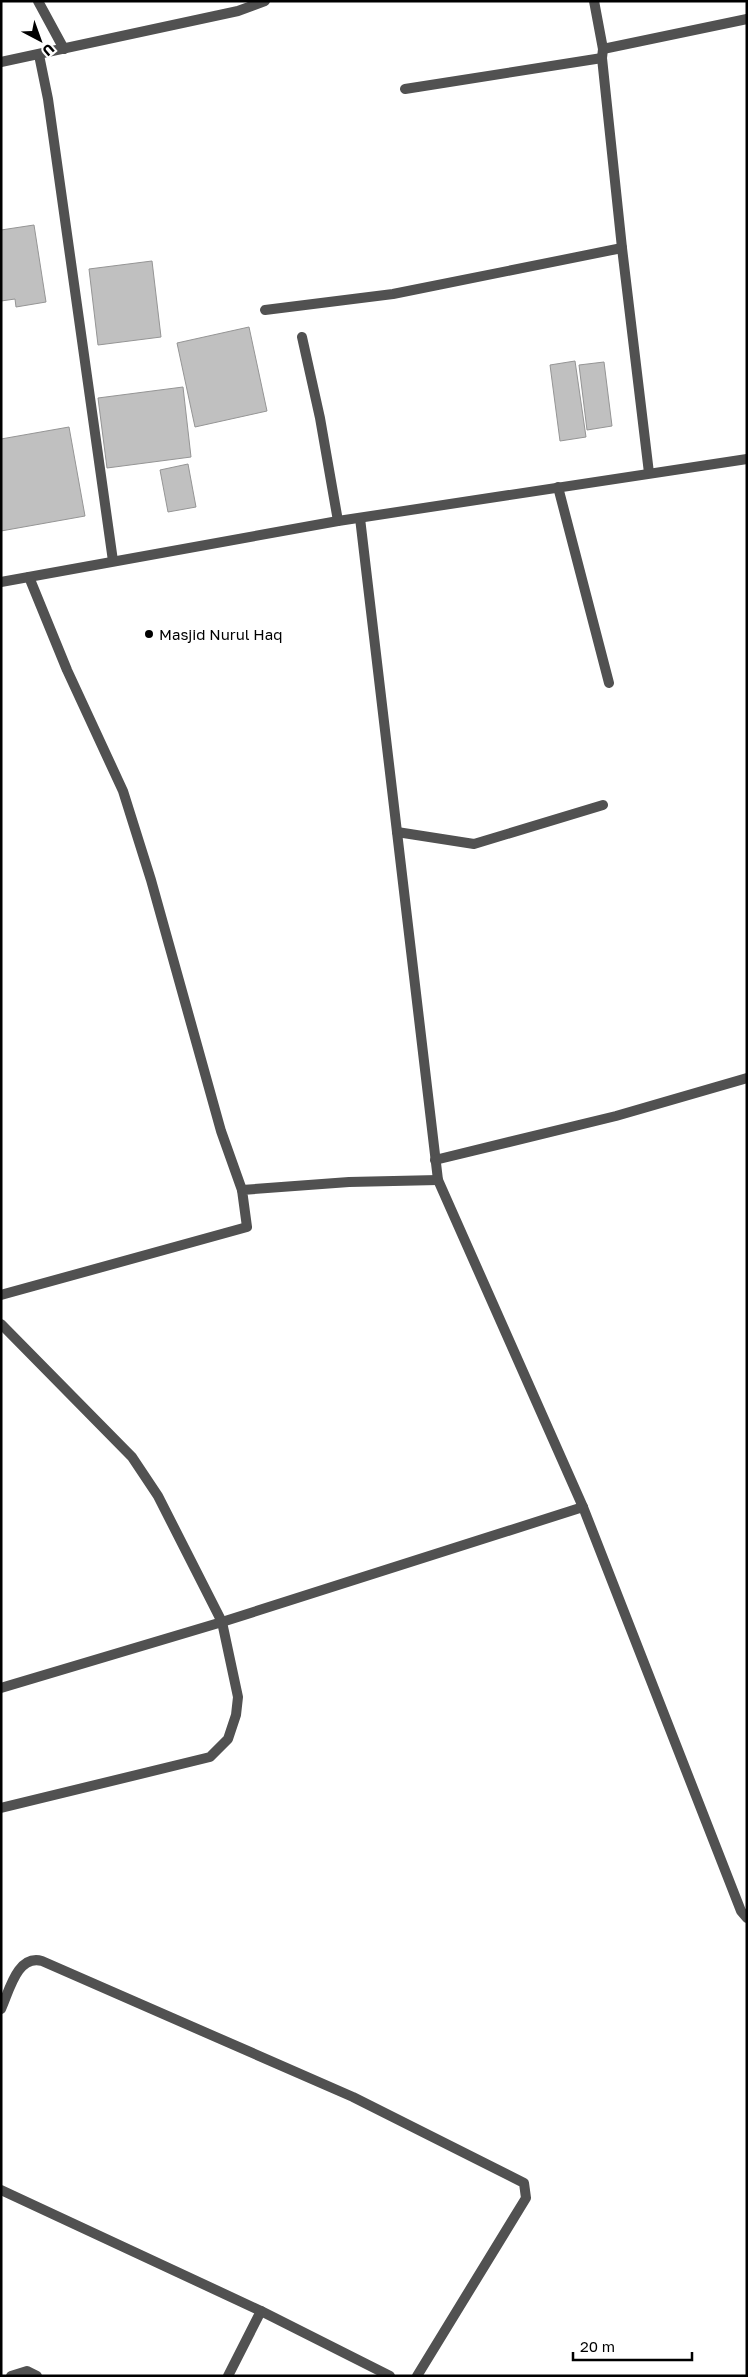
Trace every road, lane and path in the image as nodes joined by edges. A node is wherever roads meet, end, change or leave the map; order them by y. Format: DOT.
graph roads {
  1 [pos="38,1"];
  2 [pos="265,1"];
  3 [pos="594,1"];
  4 [pos="747,19"];
  5 [pos="64,49"];
  6 [pos="602,53"];
  7 [pos="38,55"];
  8 [pos="1,62"];
  9 [pos="405,88"];
  10 [pos="622,248"];
  11 [pos="265,310"];
  12 [pos="302,337"];
  13 [pos="747,459"];
  14 [pos="649,473"];
  15 [pos="558,487"];
  16 [pos="360,518"];
  17 [pos="338,521"];
  18 [pos="113,561"];
  19 [pos="29,576"];
  20 [pos="1,582"];
  21 [pos="609,683"];
  22 [pos="602,805"];
  23 [pos="397,832"];
  24 [pos="747,1078"];
  25 [pos="435,1160"];
  26 [pos="438,1180"];
  27 [pos="242,1190"];
  28 [pos="1,1295"];
  29 [pos="1,1324"];
  30 [pos="583,1507"];
  31 [pos="222,1622"];
  32 [pos="1,1688"];
  33 [pos="1,1808"];
  34 [pos="747,1918"];
  35 [pos="1,2009"];
  36 [pos="1,2190"];
  37 [pos="261,2311"];
  38 [pos="11,2376"];
  39 [pos="36,2376"];
  40 [pos="228,2376"];
  41 [pos="390,2376"];
  42 [pos="417,2376"];
  1 -- 5 [label="street"];
  2 -- 5 [label="street"];
  3 -- 6 [label="street"];
  4 -- 6 [label="street"];
  5 -- 7 [label="street"];
  6 -- 9 [label="street"];
  6 -- 10 [label="street"];
  7 -- 8 [label="street"];
  7 -- 18 [label="street"];
  10 -- 11 [label="street"];
  10 -- 14 [label="street"];
  12 -- 17 [label="street"];
  13 -- 14 [label="street"];
  14 -- 15 [label="street"];
  15 -- 16 [label="street"];
  15 -- 21 [label="street"];
  16 -- 17 [label="street"];
  16 -- 23 [label="street"];
  17 -- 18 [label="street"];
  18 -- 19 [label="street"];
  19 -- 20 [label="street"];
  19 -- 27 [label="street"];
  22 -- 23 [label="street"];
  23 -- 25 [label="street"];
  24 -- 25 [label="street"];
  25 -- 26 [label="street"];
  26 -- 27 [label="street"];
  26 -- 30 [label="street"];
  27 -- 28 [label="street"];
  29 -- 31 [label="street"];
  30 -- 31 [label="street"];
  30 -- 34 [label="street"];
  31 -- 32 [label="street"];
  31 -- 33 [label="street"];
  35 -- 42 [label="street"];
  36 -- 37 [label="street"];
  37 -- 40 [label="street"];
  37 -- 41 [label="street"];
  38 -- 39 [label="street"];
}
